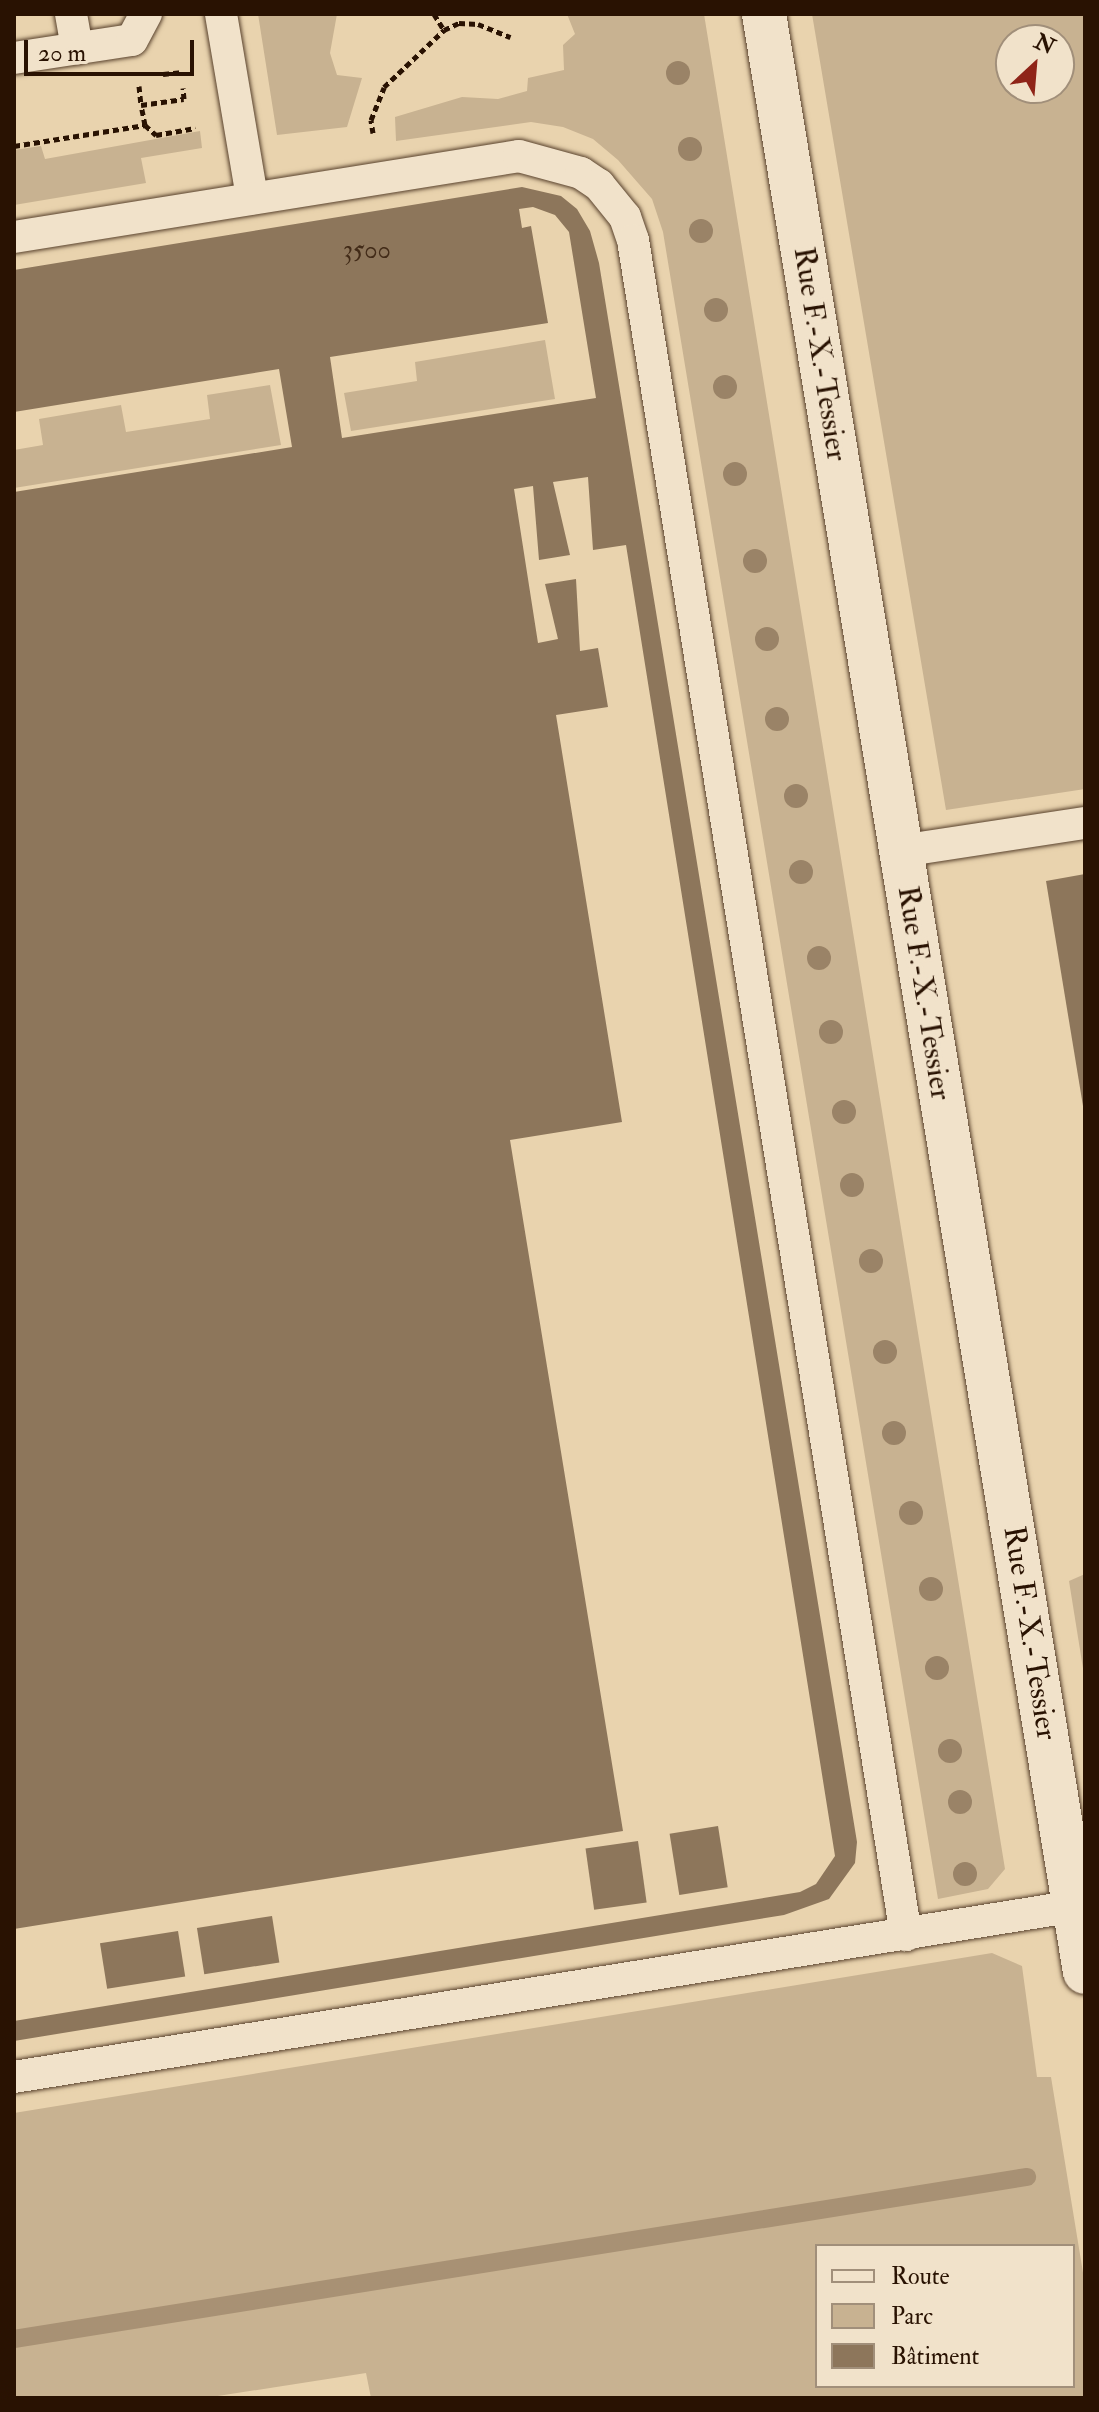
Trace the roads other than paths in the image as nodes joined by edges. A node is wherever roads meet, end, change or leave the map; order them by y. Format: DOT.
graph roads {
  1 [pos="71,14"];
  2 [pos="146,14"];
  3 [pos="221,14"];
  4 [pos="764,14"];
  5 [pos="111,28"];
  6 [pos="77,48"];
  7 [pos="14,58"];
  8 [pos="252,198"];
  9 [pos="14,237"];
  10 [pos="1085,823"];
  11 [pos="901,851"];
  12 [pos="1076,1906"];
  13 [pos="906,1935"];
  14 [pos="1085,1972"];
  15 [pos="14,2077"];
  1 -- 6 [label="lane"];
  2 -- 5 [label="lane"];
  3 -- 8 [label="lane"];
  4 -- 11 [label="street, Rue F.-X.-Tessier"];
  5 -- 6 [label="lane"];
  6 -- 7 [label="lane"];
  8 -- 9 [label="lane"];
  8 -- 13 [label="lane"];
  10 -- 11 [label="lane"];
  11 -- 12 [label="street, Rue F.-X.-Tessier"];
  12 -- 13 [label="lane"];
  12 -- 14 [label="street, Rue F.-X.-Tessier"];
  13 -- 15 [label="lane"];
}
